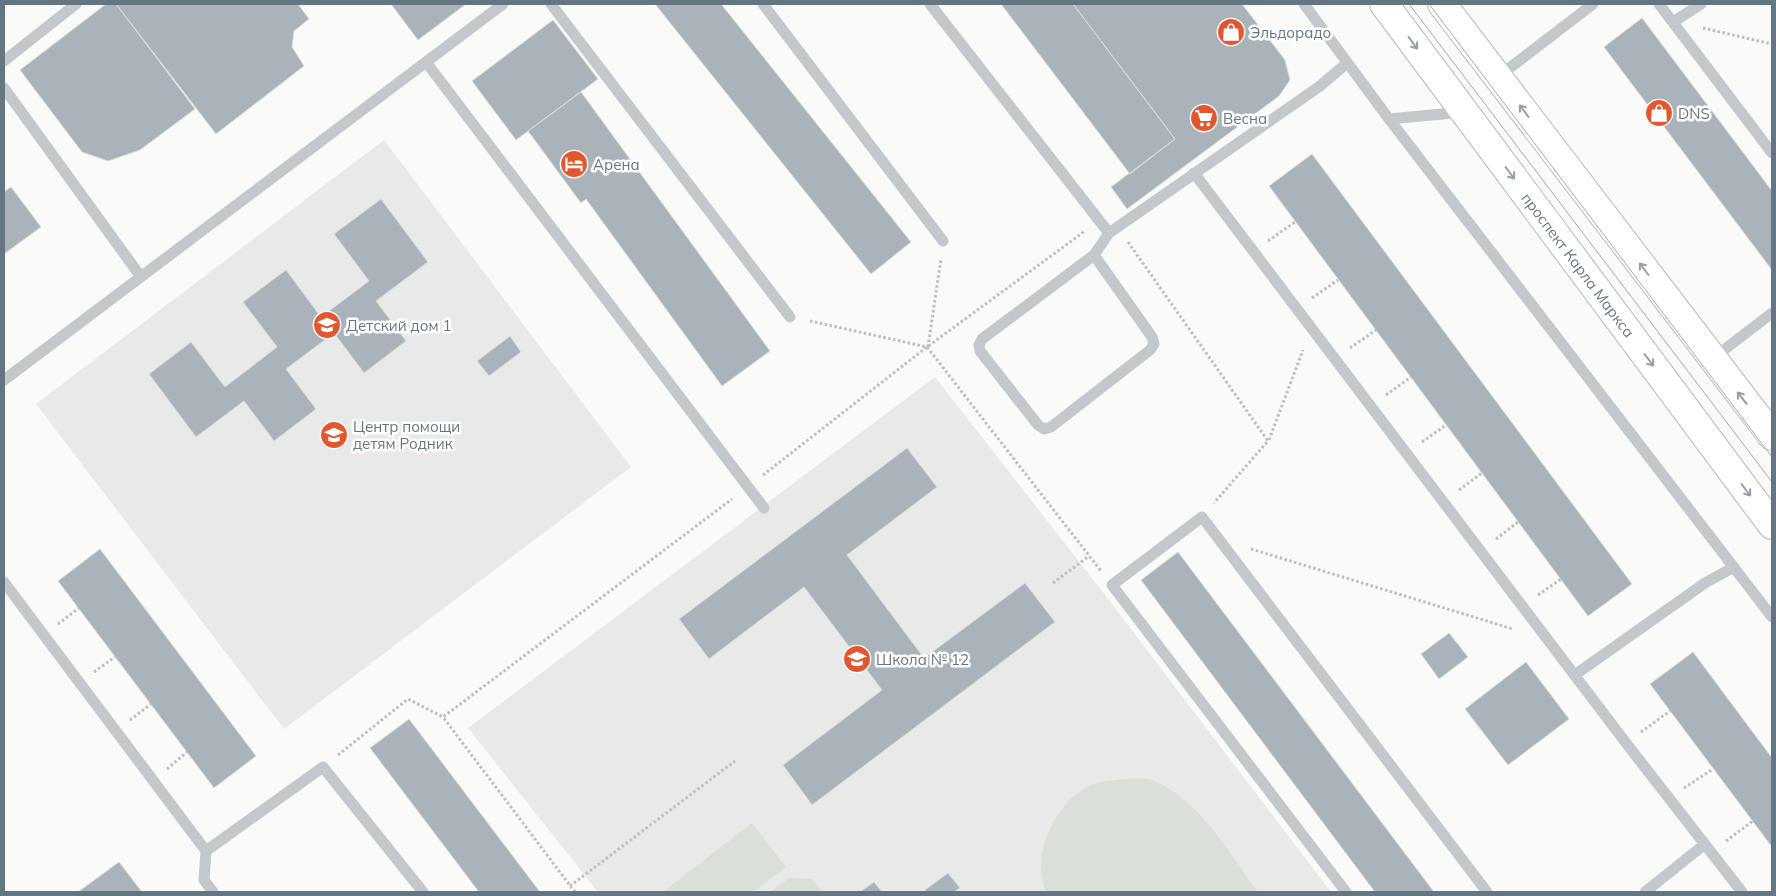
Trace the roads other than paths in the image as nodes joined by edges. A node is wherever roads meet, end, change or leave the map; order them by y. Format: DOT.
graph roads {
  1 [pos="76,4"];
  2 [pos="503,4"];
  3 [pos="551,4"];
  4 [pos="763,4"];
  5 [pos="930,4"];
  6 [pos="1304,4"];
  7 [pos="1384,4"];
  8 [pos="1442,4"];
  9 [pos="1593,4"];
  10 [pos="1658,4"];
  11 [pos="1700,4"];
  12 [pos="1673,22"];
  13 [pos="4,61"];
  14 [pos="426,62"];
  15 [pos="1347,62"];
  16 [pos="1498,77"];
  17 [pos="4,88"];
  18 [pos="1464,112"];
  19 [pos="1389,119"];
  20 [pos="1772,153"];
  21 [pos="1194,173"];
  22 [pos="1113,230"];
  23 [pos="943,241"];
  24 [pos="1094,255"];
  25 [pos="141,277"];
  26 [pos="1772,313"];
  27 [pos="790,317"];
  28 [pos="1712,359"];
  29 [pos="4,380"];
  30 [pos="1772,436"];
  31 [pos="764,508"];
  32 [pos="1772,525"];
  33 [pos="1734,567"];
  34 [pos="4,582"];
  35 [pos="1772,617"];
  36 [pos="1576,674"];
  37 [pos="1708,848"];
  38 [pos="206,851"];
  39 [pos="213,892"];
  40 [pos="424,892"];
  41 [pos="1346,892"];
  42 [pos="1487,892"];
  43 [pos="1645,892"];
  44 [pos="1742,892"];
  1 -- 13 [label="lane"];
  2 -- 14 [label="lane"];
  3 -- 27 [label="lane"];
  4 -- 23 [label="lane"];
  5 -- 22 [label="lane"];
  6 -- 15 [label="lane"];
  7 -- 18 [label="main road, проспект Карла Маркса, one-way"];
  8 -- 16 [label="main road"];
  9 -- 16 [label="lane"];
  10 -- 12 [label="lane"];
  11 -- 12 [label="lane"];
  12 -- 20 [label="lane"];
  14 -- 25 [label="lane"];
  14 -- 31 [label="lane"];
  15 -- 19 [label="lane"];
  15 -- 21 [label="lane"];
  28 -- 16 [label="main road, one-way"];
  17 -- 25 [label="lane"];
  18 -- 19 [label="lane"];
  18 -- 32 [label="main road, проспект Карла Маркса, one-way"];
  19 -- 33 [label="lane"];
  21 -- 22 [label="lane"];
  21 -- 36 [label="lane"];
  22 -- 24 [label="lane"];
  24 -- 24 [label="lane"];
  25 -- 29 [label="lane"];
  26 -- 28 [label="lane"];
  30 -- 28 [label="main road, one-way"];
  33 -- 35 [label="lane"];
  33 -- 36 [label="lane"];
  34 -- 38 [label="lane"];
  36 -- 37 [label="lane"];
  37 -- 43 [label="lane"];
  37 -- 44 [label="lane"];
  38 -- 39 [label="lane"];
  38 -- 40 [label="lane"];
  41 -- 42 [label="lane"];
}
